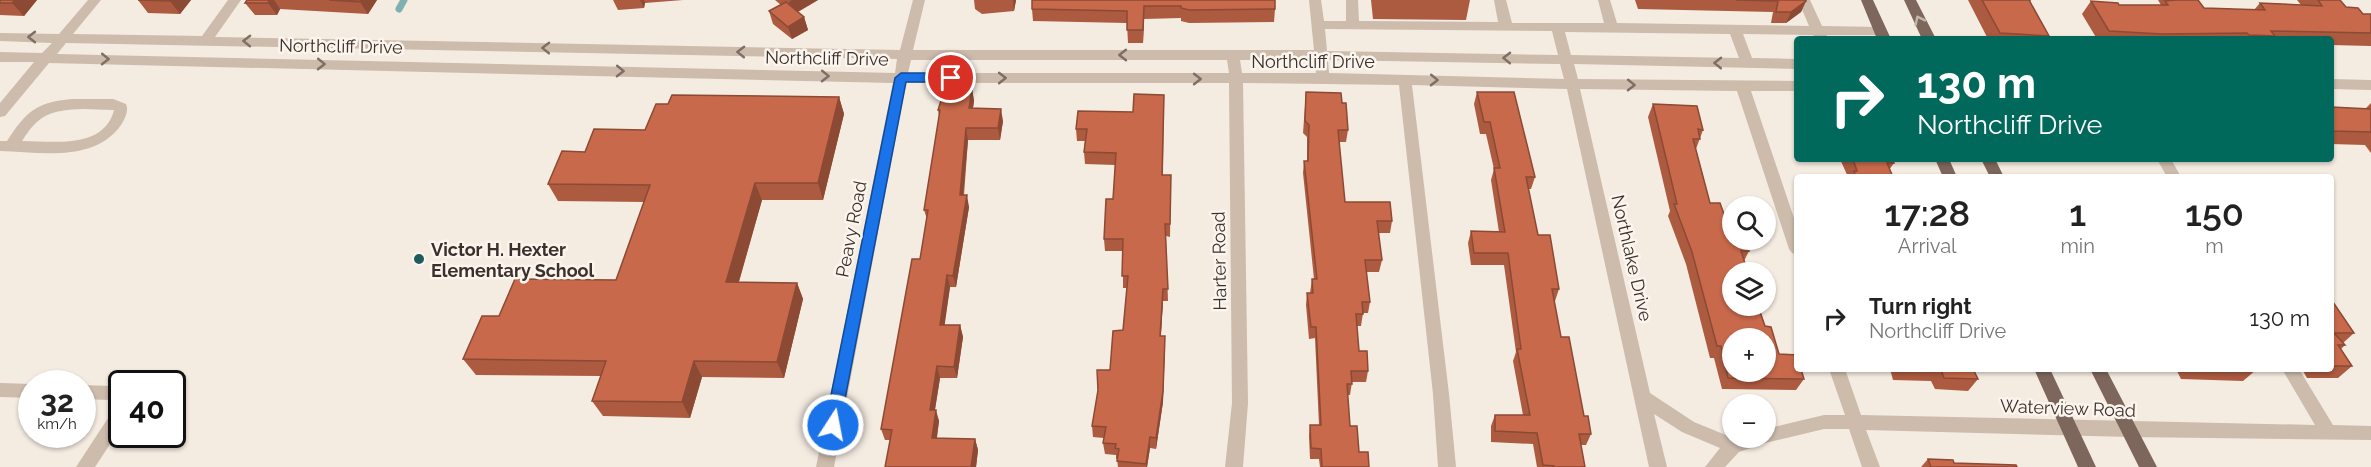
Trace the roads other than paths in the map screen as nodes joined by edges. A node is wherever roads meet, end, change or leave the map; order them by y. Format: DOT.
graph roads {
  1 [pos="95,0"];
  2 [pos="235,0"];
  3 [pos="919,0"];
  4 [pos="1316,0"];
  5 [pos="1352,0"];
  6 [pos="1500,0"];
  7 [pos="1604,0"];
  8 [pos="1804,0"];
  9 [pos="1867,0"];
  10 [pos="1910,0"];
  11 [pos="1318,25"];
  12 [pos="1353,25"];
  13 [pos="1506,27"];
  14 [pos="1557,27"];
  15 [pos="1612,27"];
  16 [pos="1735,30"];
  17 [pos="1820,35"];
  18 [pos="1882,35"];
  19 [pos="1928,36"];
  20 [pos="65,37"];
  21 [pos="0,38"];
  22 [pos="206,40"];
  23 [pos="905,55"];
  24 [pos="1233,55"];
  25 [pos="1320,55"];
  26 [pos="0,57"];
  27 [pos="46,58"];
  28 [pos="1566,58"];
  29 [pos="1747,63"];
  30 [pos="1794,64"];
  31 [pos="901,78"];
  32 [pos="1323,78"];
  33 [pos="1236,79"];
  34 [pos="1405,80"];
  35 [pos="1573,84"];
  36 [pos="2334,84"];
  37 [pos="2371,85"];
  38 [pos="1742,86"];
  39 [pos="1794,86"];
  40 [pos="0,112"];
  41 [pos="5,146"];
  42 [pos="1794,240"];
  43 [pos="1838,372"];
  44 [pos="2043,372"];
  45 [pos="2100,372"];
  46 [pos="2292,372"];
  47 [pos="0,390"];
  48 [pos="18,391"];
  49 [pos="1643,397"];
  50 [pos="1855,422"];
  51 [pos="2069,427"];
  52 [pos="2130,430"];
  53 [pos="108,432"];
  54 [pos="2328,432"];
  55 [pos="2371,433"];
  56 [pos="1776,434"];
  57 [pos="1722,441"];
  58 [pos="1731,448"];
  59 [pos="86,467"];
  60 [pos="825,467"];
  61 [pos="1234,467"];
  62 [pos="1447,467"];
  63 [pos="1658,467"];
  64 [pos="1714,467"];
  65 [pos="1871,467"];
  66 [pos="2087,467"];
  67 [pos="2148,467"];
  1 -- 20 [label="street"];
  2 -- 22 [label="street"];
  3 -- 23 [label="street, Peavy Road"];
  4 -- 11 [label="street"];
  5 -- 12 [label="street"];
  6 -- 13 [label="street"];
  7 -- 15 [label="street"];
  8 -- 17 [label="street"];
  9 -- 18 [label="main road"];
  19 -- 10 [label="main road, one-way"];
  11 -- 12 [label="street"];
  11 -- 25 [label="street"];
  12 -- 13 [label="street"];
  13 -- 14 [label="street"];
  14 -- 15 [label="street"];
  14 -- 28 [label="street, Northlake Drive"];
  15 -- 16 [label="street"];
  16 -- 17 [label="street"];
  16 -- 29 [label="street"];
  17 -- 18 [label="street"];
  20 -- 21 [label="street, Northcliff Drive, one-way"];
  20 -- 22 [label="street, Northcliff Drive"];
  20 -- 27 [label="street"];
  23 -- 22 [label="street, Northcliff Drive, one-way"];
  24 -- 23 [label="street, Northcliff Drive, one-way"];
  23 -- 31 [label="street, Peavy Road"];
  24 -- 25 [label="street, Northcliff Drive"];
  24 -- 33 [label="street, Harter Road"];
  28 -- 25 [label="street, Northcliff Drive, one-way"];
  25 -- 32 [label="street"];
  26 -- 27 [label="street, Northcliff Drive"];
  27 -- 31 [label="street, Northcliff Drive, one-way"];
  27 -- 40 [label="street"];
  29 -- 28 [label="street, Northcliff Drive, one-way"];
  28 -- 35 [label="street, Northlake Drive"];
  29 -- 30 [label="street, Northcliff Drive"];
  31 -- 33 [label="street, Northcliff Drive, one-way"];
  31 -- 60 [label="street, Peavy Road"];
  32 -- 33 [label="street, Northcliff Drive"];
  32 -- 34 [label="street, Northcliff Drive"];
  33 -- 61 [label="street, Harter Road"];
  34 -- 35 [label="street, Northcliff Drive, one-way"];
  34 -- 62 [label="street"];
  35 -- 38 [label="street, Northcliff Drive, one-way"];
  35 -- 49 [label="street, Northlake Drive"];
  36 -- 37 [label="street"];
  38 -- 39 [label="street, Northcliff Drive"];
  38 -- 42 [label="street"];
  41 -- 41 [label="street"];
  43 -- 50 [label="street"];
  44 -- 51 [label="main road"];
  45 -- 52 [label="main road"];
  46 -- 54 [label="street"];
  47 -- 48 [label="street"];
  49 -- 57 [label="street"];
  49 -- 63 [label="street, Northlake Drive"];
  50 -- 51 [label="street, Waterview Road"];
  50 -- 56 [label="street, Waterview Road"];
  50 -- 65 [label="street"];
  51 -- 52 [label="street, Waterview Road"];
  51 -- 66 [label="main road"];
  52 -- 54 [label="street, Waterview Road"];
  52 -- 67 [label="main road"];
  53 -- 59 [label="street"];
  54 -- 55 [label="street, Waterview Road"];
  58 -- 64 [label="street"];
}
